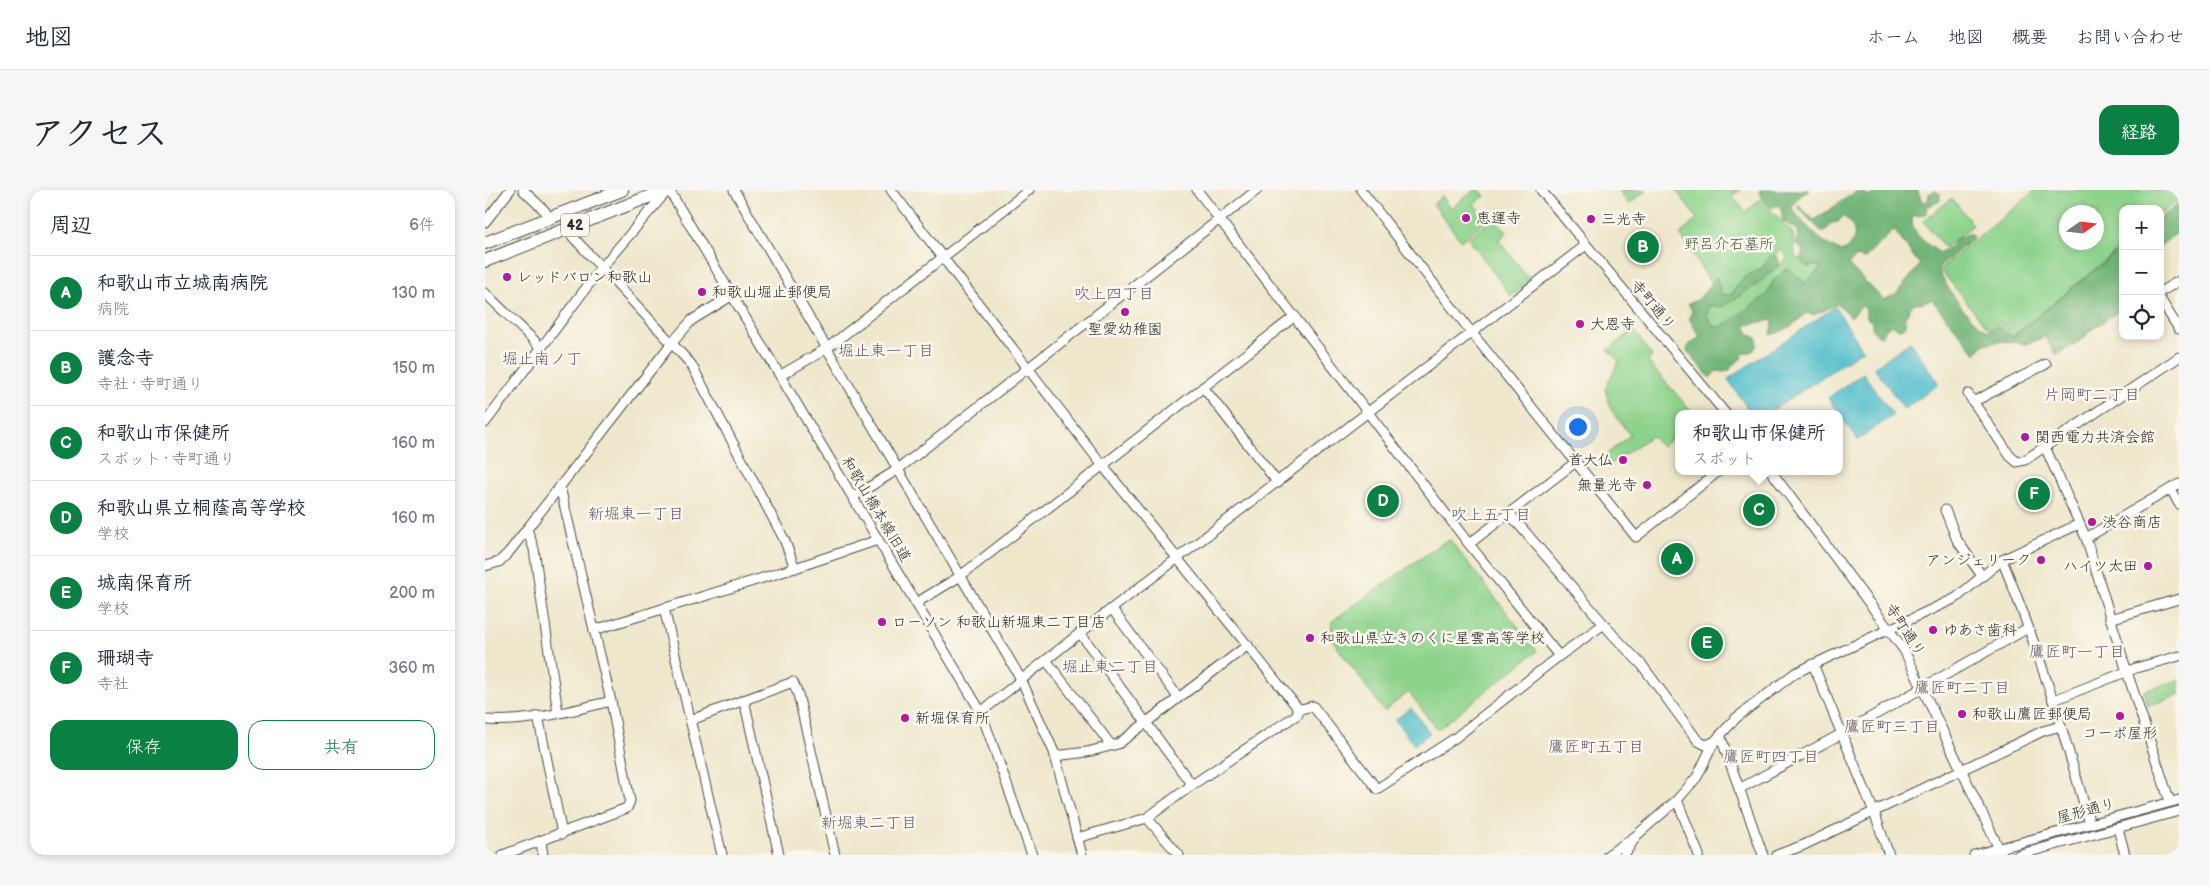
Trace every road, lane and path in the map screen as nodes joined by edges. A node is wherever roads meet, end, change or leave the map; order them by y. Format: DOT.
graph roads {
  1 [pos="510,190"];
  2 [pos="523,190"];
  3 [pos="622,190"];
  4 [pos="668,190"];
  5 [pos="734,190"];
  6 [pos="891,190"];
  7 [pos="1029,190"];
  8 [pos="1197,190"];
  9 [pos="1257,190"];
  10 [pos="1361,190"];
  11 [pos="1541,190"];
  12 [pos="548,218"];
  13 [pos="1219,219"];
  14 [pos="485,222"];
  15 [pos="571,226"];
  16 [pos="485,244"];
  17 [pos="1586,245"];
  18 [pos="944,258"];
  19 [pos="485,261"];
  20 [pos="601,268"];
  21 [pos="2179,281"];
  22 [pos="2164,290"];
  23 [pos="485,293"];
  24 [pos="733,294"];
  25 [pos="2164,306"];
  26 [pos="1295,316"];
  27 [pos="2179,330"];
  28 [pos="1472,333"];
  29 [pos="671,344"];
  30 [pos="541,347"];
  31 [pos="826,349"];
  32 [pos="2179,358"];
  33 [pos="2046,364"];
  34 [pos="1029,369"];
  35 [pos="781,376"];
  36 [pos="1203,387"];
  37 [pos="1723,410"];
  38 [pos="1367,412"];
  39 [pos="485,423"];
  40 [pos="2045,446"];
  41 [pos="1577,461"];
  42 [pos="1103,466"];
  43 [pos="897,470"];
  44 [pos="1714,475"];
  45 [pos="1774,475"];
  46 [pos="1277,483"];
  47 [pos="560,487"];
  48 [pos="2175,487"];
  49 [pos="853,497"];
  50 [pos="2179,504"];
  51 [pos="1945,510"];
  52 [pos="1509,513"];
  53 [pos="2079,524"];
  54 [pos="527,529"];
  55 [pos="2086,538"];
  56 [pos="878,540"];
  57 [pos="1469,544"];
  58 [pos="1179,558"];
  59 [pos="2002,560"];
  60 [pos="485,566"];
  61 [pos="795,568"];
  62 [pos="1982,576"];
  63 [pos="959,577"];
  64 [pos="2179,599"];
  65 [pos="916,603"];
  66 [pos="664,608"];
  67 [pos="1112,609"];
  68 [pos="2110,619"];
  69 [pos="1605,624"];
  70 [pos="2027,628"];
  71 [pos="1890,629"];
  72 [pos="594,630"];
  73 [pos="1080,633"];
  74 [pos="1247,645"];
  75 [pos="1559,656"];
  76 [pos="2179,656"];
  77 [pos="1045,660"];
  78 [pos="1813,664"];
  79 [pos="2127,672"];
  80 [pos="1021,680"];
  81 [pos="1923,688"];
  82 [pos="1178,697"];
  83 [pos="744,700"];
  84 [pos="2054,700"];
  85 [pos="611,701"];
  86 [pos="1297,710"];
  87 [pos="981,712"];
  88 [pos="558,713"];
  89 [pos="538,716"];
  90 [pos="485,720"];
  91 [pos="691,720"];
  92 [pos="1145,721"];
  93 [pos="2061,726"];
  94 [pos="1843,733"];
  95 [pos="1717,739"];
  96 [pos="1111,746"];
  97 [pos="1055,756"];
  98 [pos="1962,769"];
  99 [pos="1192,785"];
  100 [pos="1739,789"];
  101 [pos="1677,800"];
  102 [pos="2174,801"];
  103 [pos="2179,811"];
  104 [pos="1874,812"];
  105 [pos="1147,818"];
  106 [pos="2090,824"];
  107 [pos="2118,828"];
  108 [pos="562,834"];
  109 [pos="1637,835"];
  110 [pos="1077,838"];
  111 [pos="541,842"];
  112 [pos="2001,852"];
  113 [pos="503,855"];
  114 [pos="543,855"];
  115 [pos="722,855"];
  116 [pos="779,855"];
  117 [pos="835,855"];
  118 [pos="1032,855"];
  119 [pos="1082,855"];
  120 [pos="1179,855"];
  121 [pos="1608,855"];
  122 [pos="1624,855"];
  123 [pos="1699,855"];
  124 [pos="1763,855"];
  125 [pos="1777,855"];
  126 [pos="1889,855"];
  127 [pos="1974,855"];
  128 [pos="2018,855"];
  129 [pos="2125,855"];
  1 -- 14 [label="street"];
  2 -- 12 [label="street"];
  3 -- 12 [label="highway, 42"];
  4 -- 15 [label="highway, 42"];
  4 -- 20 [label="street"];
  4 -- 24 [label="street, 和歌山橋本線旧道"];
  5 -- 31 [label="street"];
  6 -- 18 [label="street"];
  7 -- 18 [label="street"];
  8 -- 13 [label="street"];
  9 -- 13 [label="street"];
  10 -- 28 [label="street"];
  11 -- 17 [label="street, 寺町通り"];
  12 -- 16 [label="highway, 42"];
  13 -- 26 [label="street"];
  13 -- 34 [label="street"];
  15 -- 19 [label="highway, 42"];
  15 -- 20 [label="street"];
  17 -- 28 [label="street"];
  17 -- 37 [label="street, 寺町通り"];
  18 -- 31 [label="street"];
  18 -- 34 [label="street"];
  20 -- 29 [label="street"];
  20 -- 30 [label="street"];
  21 -- 22 [label="street"];
  23 -- 30 [label="street"];
  24 -- 29 [label="street"];
  24 -- 35 [label="street, 和歌山橋本線旧道"];
  25 -- 27 [label="street"];
  26 -- 36 [label="street"];
  26 -- 38 [label="street"];
  28 -- 38 [label="street"];
  28 -- 41 [label="street"];
  29 -- 47 [label="street"];
  29 -- 61 [label="street"];
  30 -- 39 [label="street"];
  31 -- 35 [label="street"];
  31 -- 43 [label="street"];
  32 -- 40 [label="street"];
  33 -- 40 [label="street"];
  34 -- 42 [label="street"];
  34 -- 43 [label="street"];
  35 -- 49 [label="street, 和歌山橋本線旧道"];
  36 -- 42 [label="street"];
  36 -- 46 [label="street"];
  38 -- 46 [label="street"];
  38 -- 57 [label="street"];
  40 -- 53 [label="street"];
  41 -- 44 [label="street"];
  41 -- 52 [label="street"];
  42 -- 58 [label="street"];
  42 -- 63 [label="street"];
  43 -- 49 [label="street"];
  43 -- 63 [label="street"];
  45 -- 71 [label="street, 寺町通り"];
  46 -- 58 [label="street"];
  47 -- 54 [label="street"];
  47 -- 72 [label="street"];
  48 -- 50 [label="street"];
  48 -- 55 [label="street"];
  49 -- 56 [label="street, 和歌山橋本線旧道"];
  51 -- 62 [label="street"];
  52 -- 57 [label="street"];
  52 -- 69 [label="street"];
  53 -- 55 [label="street"];
  53 -- 59 [label="street"];
  54 -- 60 [label="street"];
  54 -- 88 [label="street"];
  55 -- 68 [label="street"];
  56 -- 61 [label="street"];
  56 -- 65 [label="street, 和歌山橋本線旧道"];
  57 -- 75 [label="street"];
  58 -- 67 [label="street"];
  58 -- 74 [label="street"];
  59 -- 62 [label="street"];
  59 -- 70 [label="street"];
  61 -- 66 [label="street"];
  62 -- 71 [label="street"];
  63 -- 65 [label="street"];
  63 -- 80 [label="street"];
  64 -- 68 [label="street"];
  65 -- 87 [label="street, 和歌山橋本線旧道"];
  66 -- 72 [label="street"];
  66 -- 91 [label="street"];
  67 -- 73 [label="street"];
  67 -- 82 [label="street"];
  68 -- 79 [label="street"];
  69 -- 75 [label="street"];
  69 -- 95 [label="street"];
  70 -- 81 [label="street"];
  70 -- 84 [label="street"];
  71 -- 78 [label="street"];
  71 -- 81 [label="street, 寺町通り"];
  72 -- 85 [label="street"];
  73 -- 77 [label="street"];
  73 -- 92 [label="street"];
  74 -- 82 [label="street"];
  74 -- 86 [label="street"];
  75 -- 86 [label="street"];
  76 -- 79 [label="street"];
  77 -- 80 [label="street"];
  77 -- 96 [label="street"];
  78 -- 94 [label="street"];
  78 -- 95 [label="street"];
  79 -- 84 [label="street"];
  79 -- 102 [label="street"];
  80 -- 87 [label="street"];
  80 -- 97 [label="street"];
  81 -- 94 [label="street"];
  81 -- 98 [label="street, 寺町通り"];
  82 -- 92 [label="street"];
  83 -- 91 [label="street"];
  83 -- 116 [label="street"];
  83 -- 117 [label="street"];
  84 -- 93 [label="street"];
  85 -- 88 [label="street"];
  85 -- 108 [label="street"];
  86 -- 99 [label="street"];
  87 -- 118 [label="street, 和歌山橋本線旧道"];
  88 -- 89 [label="street"];
  89 -- 90 [label="street"];
  89 -- 108 [label="street"];
  91 -- 115 [label="street"];
  92 -- 96 [label="street"];
  92 -- 99 [label="street"];
  93 -- 98 [label="street"];
  93 -- 106 [label="street"];
  94 -- 100 [label="street"];
  94 -- 104 [label="street"];
  95 -- 100 [label="street"];
  95 -- 101 [label="street"];
  96 -- 97 [label="street"];
  97 -- 110 [label="street"];
  98 -- 104 [label="street"];
  98 -- 112 [label="street, 寺町通り"];
  99 -- 105 [label="street"];
  100 -- 124 [label="street"];
  101 -- 109 [label="street"];
  101 -- 123 [label="street"];
  102 -- 106 [label="street, 屋形通り"];
  103 -- 107 [label="street, 屋形通り"];
  104 -- 125 [label="street"];
  104 -- 126 [label="street"];
  105 -- 110 [label="street"];
  105 -- 120 [label="street"];
  106 -- 112 [label="street, 屋形通り"];
  107 -- 128 [label="street, 屋形通り"];
  107 -- 129 [label="street"];
  108 -- 111 [label="street"];
  109 -- 121 [label="street"];
  109 -- 122 [label="street"];
  110 -- 119 [label="street"];
  111 -- 113 [label="street"];
  111 -- 114 [label="street"];
  112 -- 127 [label="street, 屋形通り"];
}
